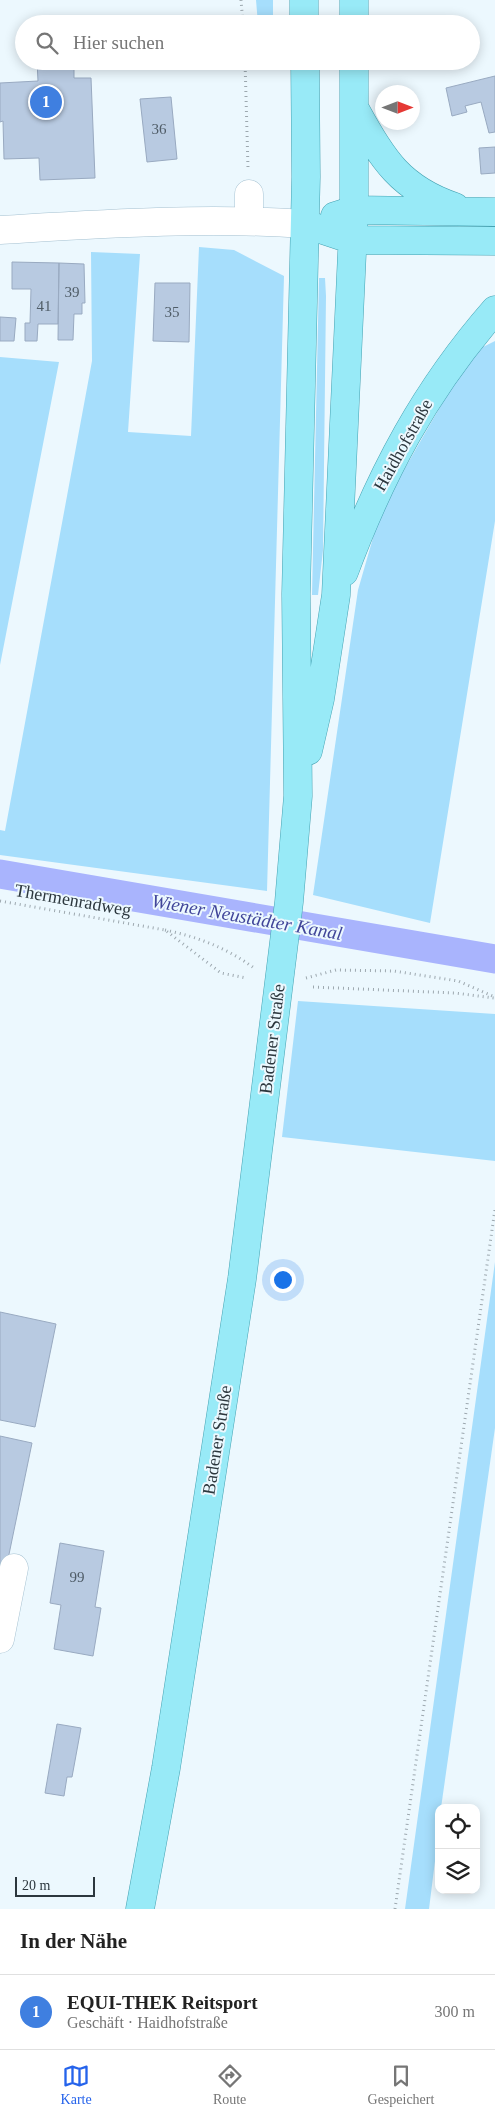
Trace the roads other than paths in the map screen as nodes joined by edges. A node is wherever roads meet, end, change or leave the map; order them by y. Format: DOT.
graph roads {
  1 [pos="304,0"];
  2 [pos="354,0"];
  3 [pos="304,15"];
  4 [pos="354,15"];
  5 [pos="304,70"];
  6 [pos="354,70"];
  7 [pos="354,107"];
  8 [pos="249,194"];
  9 [pos="354,210"];
  10 [pos="483,212"];
  11 [pos="249,221"];
  12 [pos="305,224"];
  13 [pos="0,230"];
  14 [pos="352,240"];
  15 [pos="495,241"];
  16 [pos="495,310"];
  17 [pos="336,595"];
  18 [pos="298,796"];
  19 [pos="14,1568"];
  20 [pos="0,1639"];
  21 [pos="140,1909"];
  1 -- 3 [label="main road"];
  2 -- 4 [label="main road"];
  5 -- 12 [label="main road"];
  6 -- 7 [label="main road"];
  7 -- 9 [label="main road"];
  7 -- 10 [label="main road"];
  8 -- 11 [label="street"];
  9 -- 10 [label="main road"];
  9 -- 12 [label="main road"];
  9 -- 14 [label="main road"];
  11 -- 12 [label="street"];
  11 -- 13 [label="street"];
  12 -- 14 [label="main road"];
  12 -- 18 [label="main road"];
  14 -- 15 [label="main road"];
  14 -- 17 [label="main road"];
  16 -- 17 [label="main road, Haidhofstraße"];
  17 -- 18 [label="main road"];
  18 -- 21 [label="main road, Badener Straße"];
  19 -- 20 [label="street"];
}
